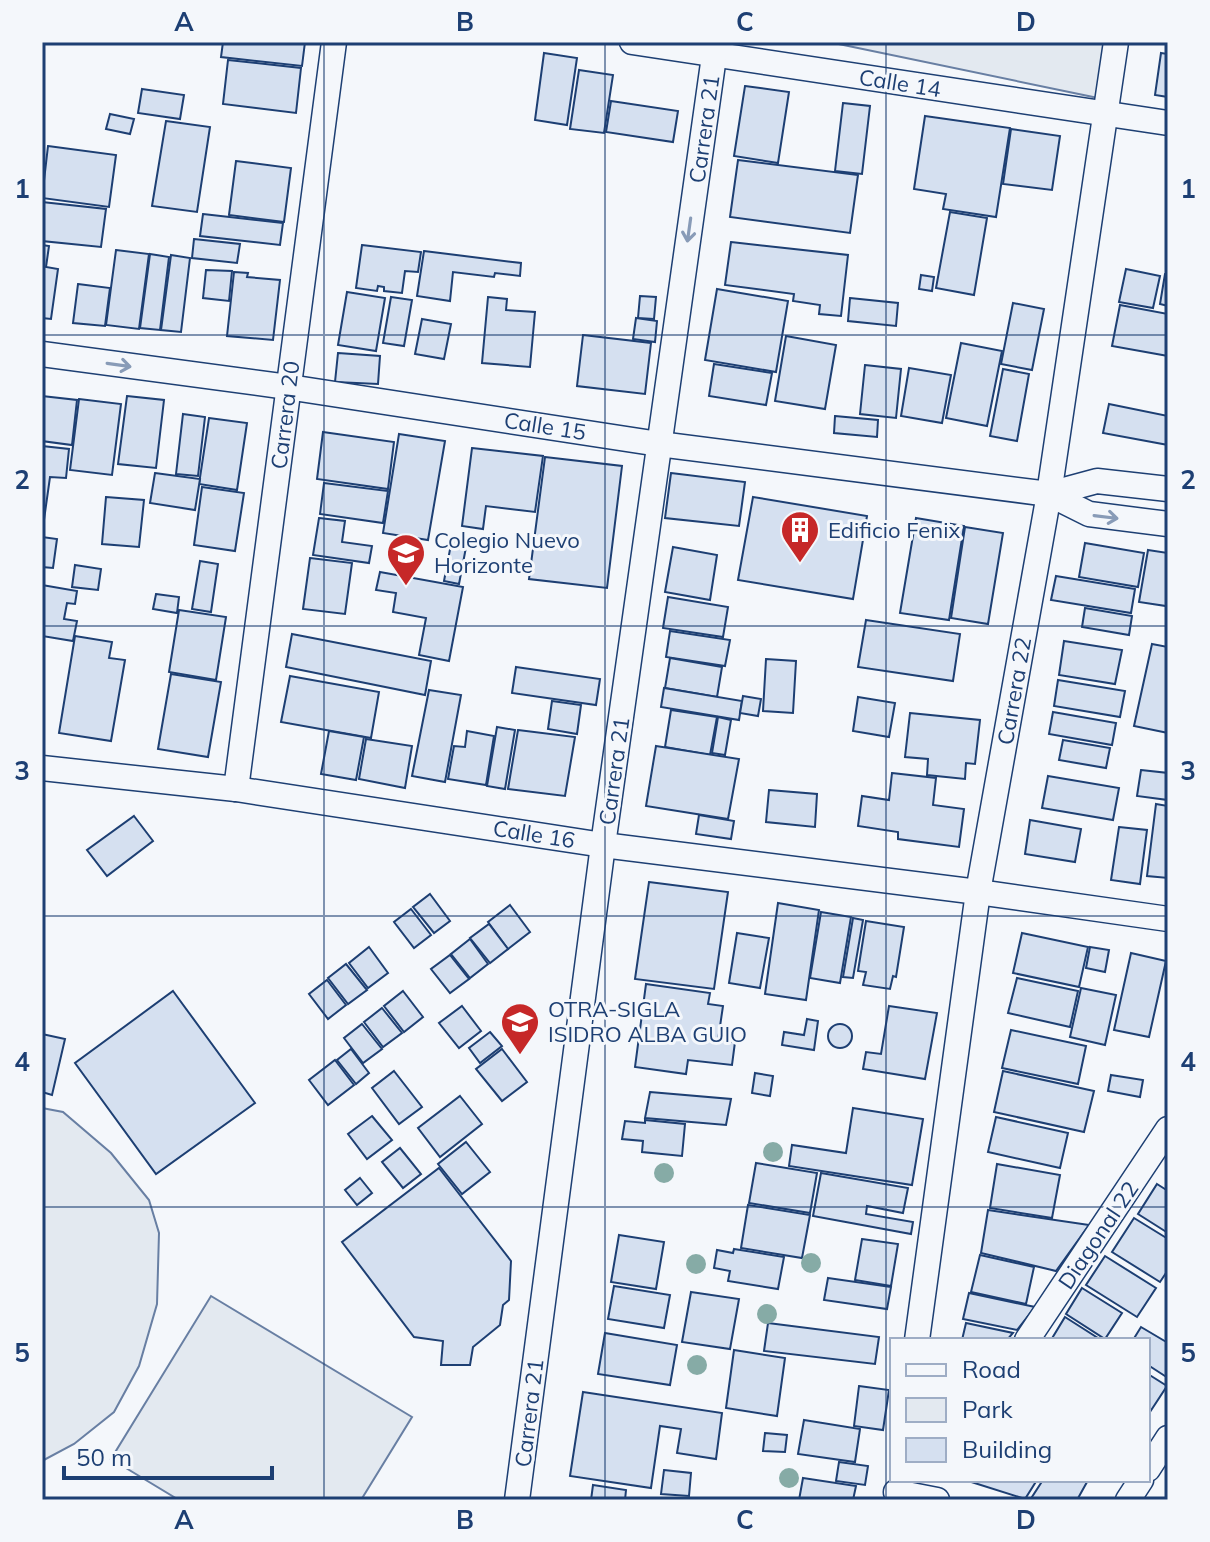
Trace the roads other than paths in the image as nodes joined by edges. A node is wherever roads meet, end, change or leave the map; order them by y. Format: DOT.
graph roads {
  1 [pos="334,42"];
  2 [pos="632,42"];
  3 [pos="1116,42"];
  4 [pos="715,48"];
  5 [pos="1105,113"];
  6 [pos="1168,123"];
  7 [pos="42,354"];
  8 [pos="288,387"];
  9 [pos="659,444"];
  10 [pos="1168,489"];
  11 [pos="1049,494"];
  12 [pos="1168,524"];
  13 [pos="42,768"];
  14 [pos="236,789"];
  15 [pos="603,845"];
  16 [pos="978,892"];
  17 [pos="1168,919"];
  18 [pos="1168,1129"];
  19 [pos="917,1338"];
  20 [pos="1028,1338"];
  21 [pos="1168,1438"];
  22 [pos="1150,1466"];
  23 [pos="1140,1482"];
  24 [pos="896,1491"];
  25 [pos="931,1492"];
  26 [pos="517,1500"];
  27 [pos="1128,1500"];
  1 -- 8 [label="street, Carrera 20"];
  2 -- 4 [label="street, Calle 14"];
  3 -- 5 [label="street, Carrera 22"];
  4 -- 5 [label="street, Calle 14"];
  4 -- 9 [label="street, Carrera 21, one-way"];
  5 -- 6 [label="street, Calle 14"];
  5 -- 11 [label="street, Carrera 22"];
  7 -- 8 [label="street, Calle 15, one-way"];
  8 -- 9 [label="street, Calle 15"];
  8 -- 14 [label="street, Carrera 20"];
  9 -- 11 [label="street, Calle 15"];
  9 -- 15 [label="street, Carrera 21"];
  10 -- 11 [label="street, Calle 15"];
  11 -- 12 [label="street, Calle 15, one-way"];
  11 -- 16 [label="street, Carrera 22"];
  13 -- 14 [label="street, Calle 16"];
  14 -- 15 [label="street, Calle 16"];
  15 -- 16 [label="street, Calle 16"];
  15 -- 26 [label="street, Carrera 21"];
  16 -- 17 [label="street, Calle 16"];
  16 -- 19 [label="street, Carrera 22"];
  18 -- 20 [label="street, Diagonal 22"];
  21 -- 22 [label="street"];
  23 -- 27 [label="street"];
  24 -- 25 [label="street"];
}
